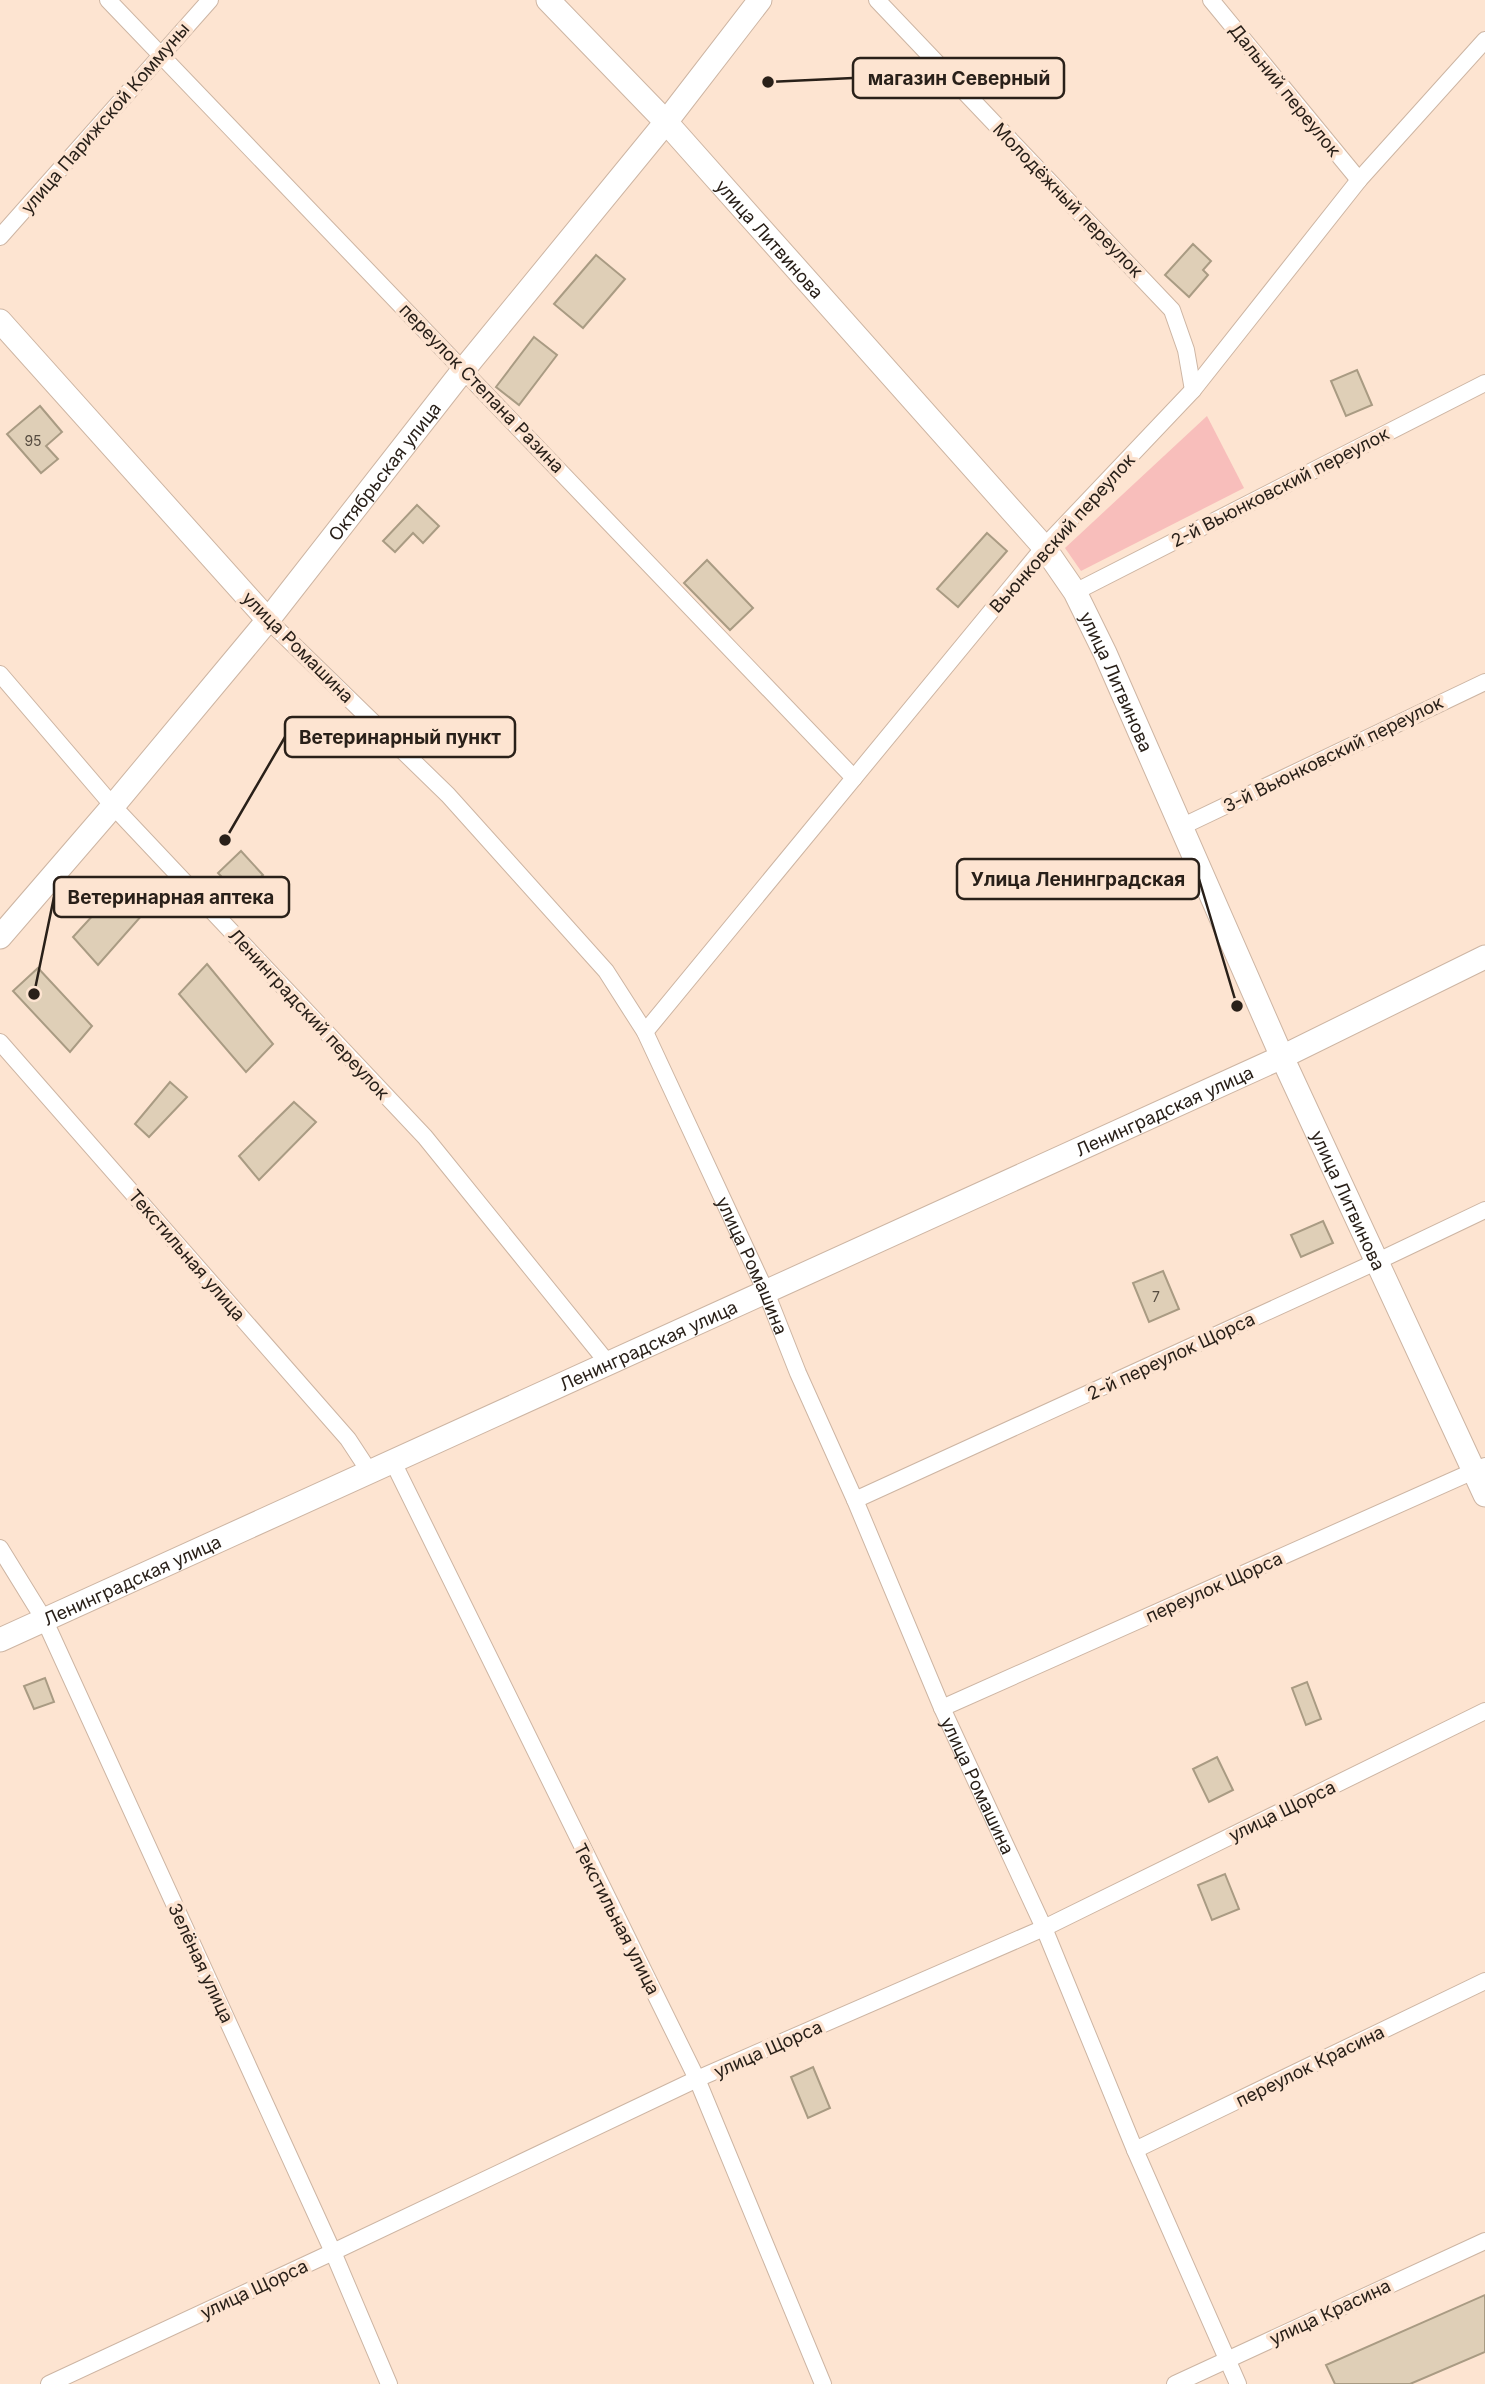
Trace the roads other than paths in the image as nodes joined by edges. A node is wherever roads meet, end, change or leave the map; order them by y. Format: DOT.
graph roads {
  1 [pos="108,0"];
  2 [pos="210,0"];
  3 [pos="548,0"];
  4 [pos="760,0"];
  5 [pos="877,0"];
  6 [pos="1211,0"];
  7 [pos="1485,40"];
  8 [pos="160,55"];
  9 [pos="666,121"];
  10 [pos="1359,180"];
  11 [pos="0,237"];
  12 [pos="0,321"];
  13 [pos="464,369"];
  14 [pos="1485,383"];
  15 [pos="1194,390"];
  16 [pos="1044,547"];
  17 [pos="1075,592"];
  18 [pos="268,620"];
  19 [pos="0,674"];
  20 [pos="1485,681"];
  21 [pos="854,778"];
  22 [pos="113,806"];
  23 [pos="1181,827"];
  24 [pos="0,937"];
  25 [pos="1485,957"];
  26 [pos="645,1032"];
  27 [pos="0,1042"];
  28 [pos="1282,1057"];
  29 [pos="1485,1210"];
  30 [pos="1378,1261"];
  31 [pos="766,1292"];
  32 [pos="607,1362"];
  33 [pos="393,1462"];
  34 [pos="1480,1468"];
  35 [pos="369,1471"];
  36 [pos="1485,1495"];
  37 [pos="855,1500"];
  38 [pos="0,1548"];
  39 [pos="45,1620"];
  40 [pos="0,1640"];
  41 [pos="942,1709"];
  42 [pos="1485,1711"];
  43 [pos="1044,1928"];
  44 [pos="1485,1981"];
  45 [pos="697,2079"];
  46 [pos="1135,2150"];
  47 [pos="1485,2241"];
  48 [pos="333,2252"];
  49 [pos="1228,2360"];
  50 [pos="49,2384"];
  51 [pos="389,2384"];
  52 [pos="823,2384"];
  53 [pos="1175,2384"];
  54 [pos="1238,2384"];
  1 -- 8 [label="street, переулок Степана Разина"];
  2 -- 8 [label="street, улица Парижской Коммуны"];
  3 -- 9 [label="main road, улица Литвинова"];
  4 -- 9 [label="main road, Октябрьская улица"];
  5 -- 15 [label="street, Молодёжный переулок"];
  6 -- 10 [label="street, Дальний переулок"];
  7 -- 10 [label="street, Вьюнковский переулок"];
  8 -- 11 [label="street, улица Парижской Коммуны"];
  8 -- 13 [label="street, переулок Степана Разина"];
  9 -- 13 [label="main road, Октябрьская улица"];
  9 -- 16 [label="main road, улица Литвинова"];
  10 -- 15 [label="street, Вьюнковский переулок"];
  12 -- 18 [label="main road, улица Ромашина"];
  13 -- 18 [label="main road, Октябрьская улица"];
  13 -- 21 [label="street, переулок Степана Разина"];
  14 -- 17 [label="street, 2-й Вьюнковский переулок"];
  15 -- 16 [label="street, Вьюнковский переулок"];
  16 -- 17 [label="main road, улица Литвинова"];
  16 -- 21 [label="street, Вьюнковский переулок"];
  17 -- 23 [label="main road, улица Литвинова"];
  18 -- 22 [label="main road, Октябрьская улица"];
  18 -- 26 [label="street, улица Ромашина"];
  19 -- 22 [label="street, Ленинградский переулок"];
  20 -- 23 [label="street, 3-й Вьюнковский переулок"];
  21 -- 26 [label="street, Вьюнковский переулок"];
  22 -- 24 [label="main road, Октябрьская улица"];
  22 -- 32 [label="street, Ленинградский переулок"];
  23 -- 28 [label="main road, улица Литвинова"];
  25 -- 28 [label="main road, Ленинградская улица"];
  26 -- 31 [label="street, улица Ромашина"];
  27 -- 35 [label="street, Текстильная улица"];
  28 -- 30 [label="main road, улица Литвинова"];
  28 -- 31 [label="main road, Ленинградская улица"];
  29 -- 30 [label="street, 2-й переулок Щорса"];
  30 -- 34 [label="main road, улица Литвинова"];
  30 -- 37 [label="street, 2-й переулок Щорса"];
  31 -- 32 [label="main road, Ленинградская улица"];
  31 -- 37 [label="street, улица Ромашина"];
  32 -- 33 [label="main road, Ленинградская улица"];
  33 -- 35 [label="main road, Ленинградская улица"];
  33 -- 45 [label="street, Текстильная улица"];
  34 -- 36 [label="main road, улица Литвинова"];
  34 -- 41 [label="street, переулок Щорса"];
  35 -- 39 [label="main road, Ленинградская улица"];
  37 -- 41 [label="street, улица Ромашина"];
  38 -- 39 [label="street, Зелёная улица"];
  39 -- 40 [label="main road, Ленинградская улица"];
  39 -- 48 [label="street, Зелёная улица"];
  41 -- 43 [label="street, улица Ромашина"];
  42 -- 43 [label="street, улица Щорса"];
  43 -- 45 [label="street, улица Щорса"];
  43 -- 46 [label="street, улица Ромашина"];
  44 -- 46 [label="street, переулок Красина"];
  45 -- 48 [label="street, улица Щорса"];
  45 -- 52 [label="street, Текстильная улица"];
  46 -- 49 [label="street, улица Ромашина"];
  47 -- 49 [label="street, улица Красина"];
  48 -- 50 [label="street, улица Щорса"];
  48 -- 51 [label="street, Зелёная улица"];
  49 -- 53 [label="street, улица Красина"];
  49 -- 54 [label="street, улица Ромашина"];
}
